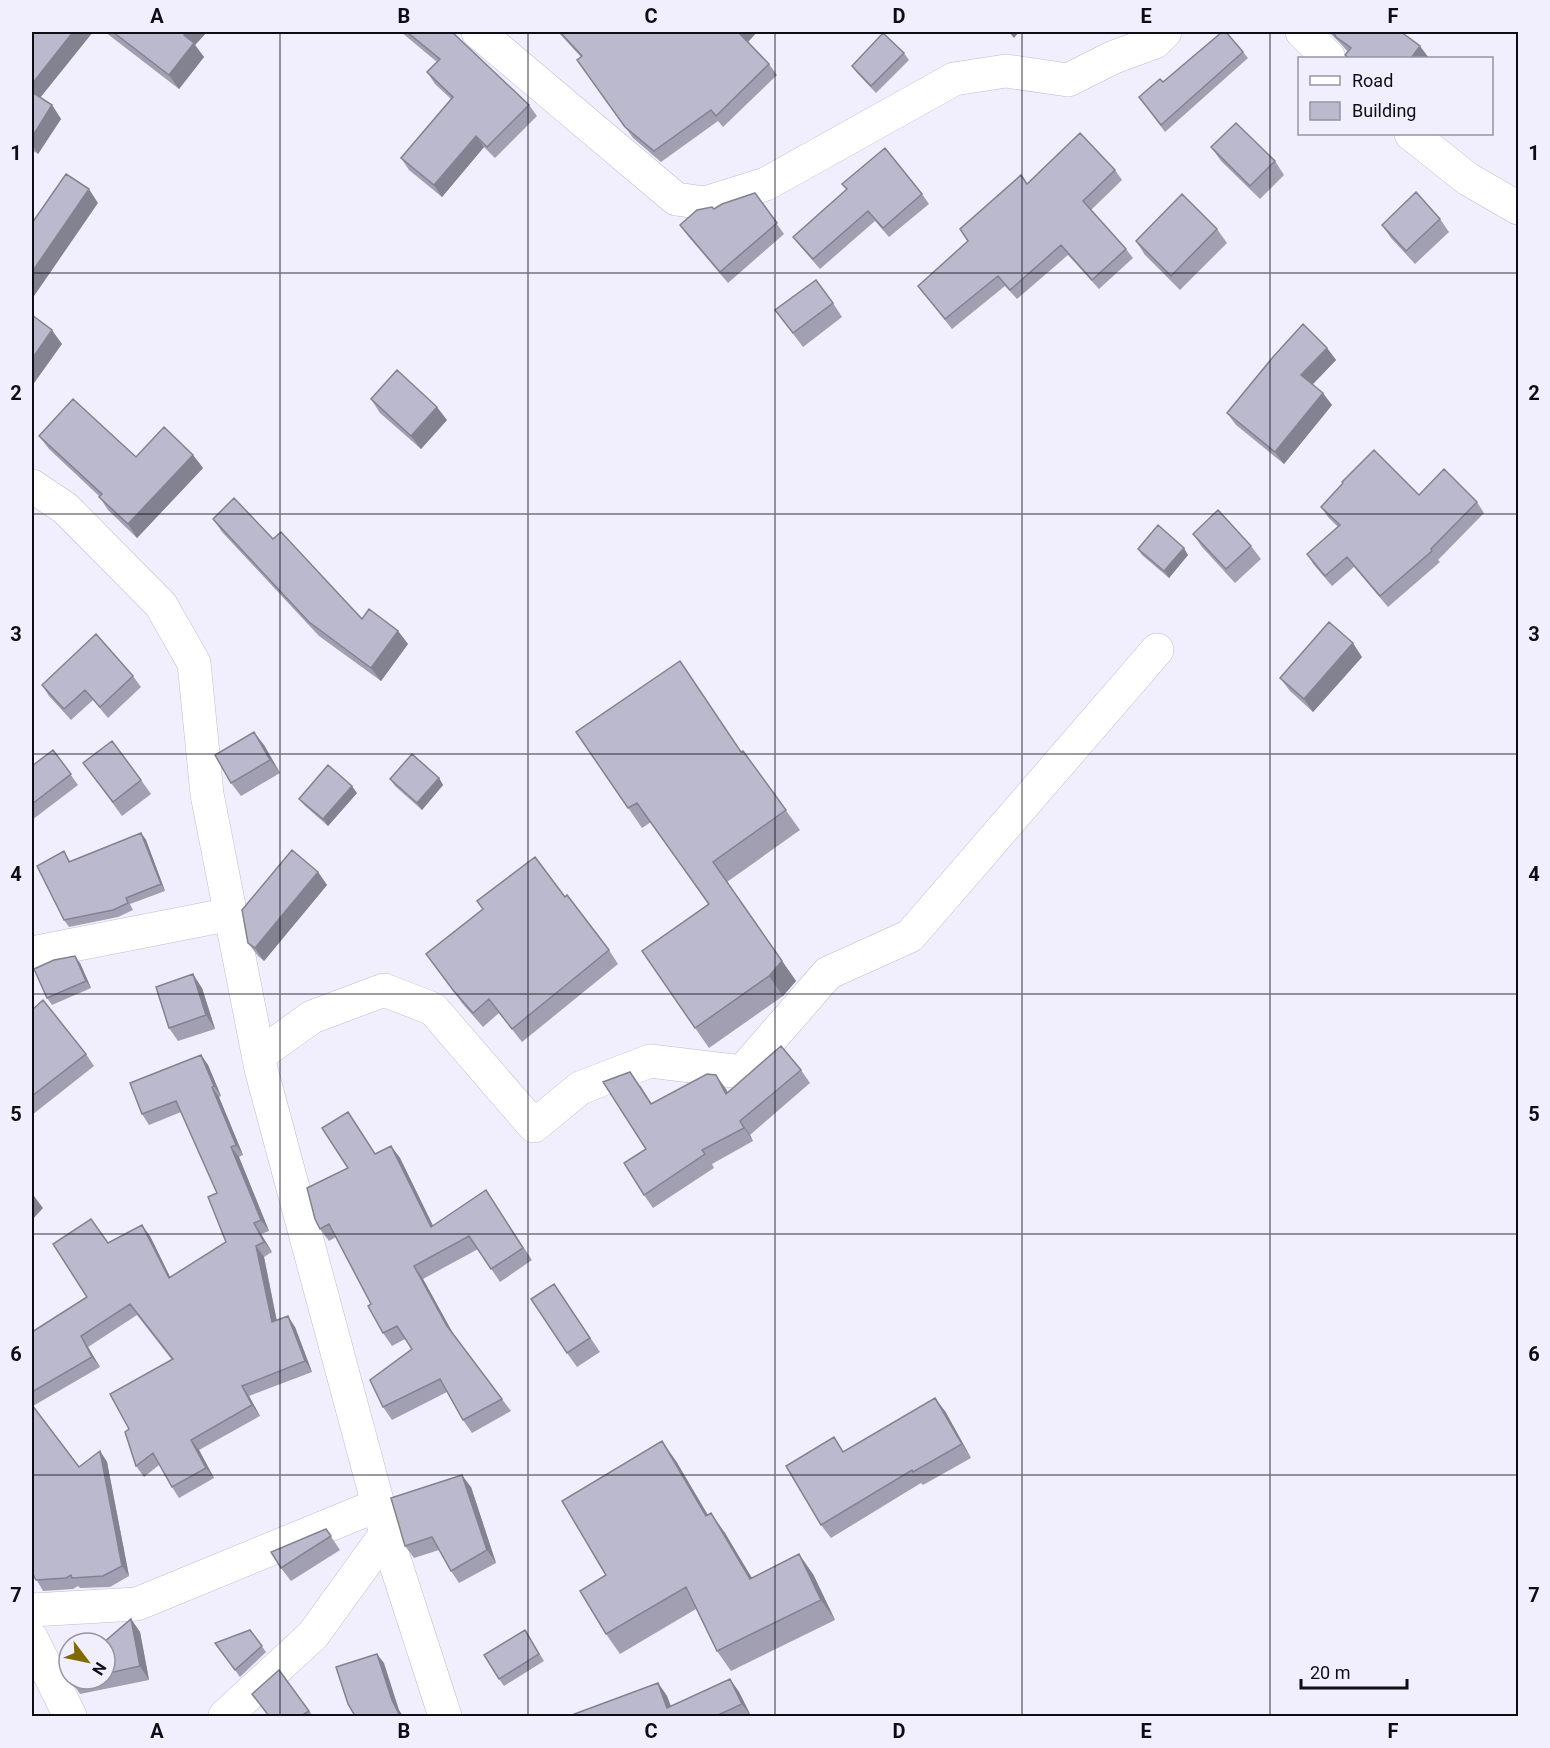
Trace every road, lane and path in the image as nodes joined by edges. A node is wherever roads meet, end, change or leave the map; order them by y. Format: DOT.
graph roads {
  1 [pos="478,32"];
  2 [pos="1165,32"];
  3 [pos="1302,32"];
  4 [pos="1328,57"];
  5 [pos="1412,135"];
  6 [pos="1518,208"];
  7 [pos="32,486"];
  8 [pos="1157,650"];
  9 [pos="231,914"];
  10 [pos="32,953"];
  11 [pos="259,1055"];
  12 [pos="382,1519"];
  13 [pos="32,1610"];
  14 [pos="32,1639"];
  15 [pos="70,1716"];
  16 [pos="225,1716"];
  17 [pos="445,1716"];
  1 -- 2 [label="street"];
  3 -- 4 [label="street"];
  5 -- 6 [label="street"];
  7 -- 9 [label="street"];
  8 -- 11 [label="street"];
  9 -- 10 [label="street"];
  9 -- 11 [label="street"];
  11 -- 12 [label="street"];
  12 -- 13 [label="street"];
  12 -- 16 [label="street"];
  12 -- 17 [label="street"];
  14 -- 15 [label="street"];
}
